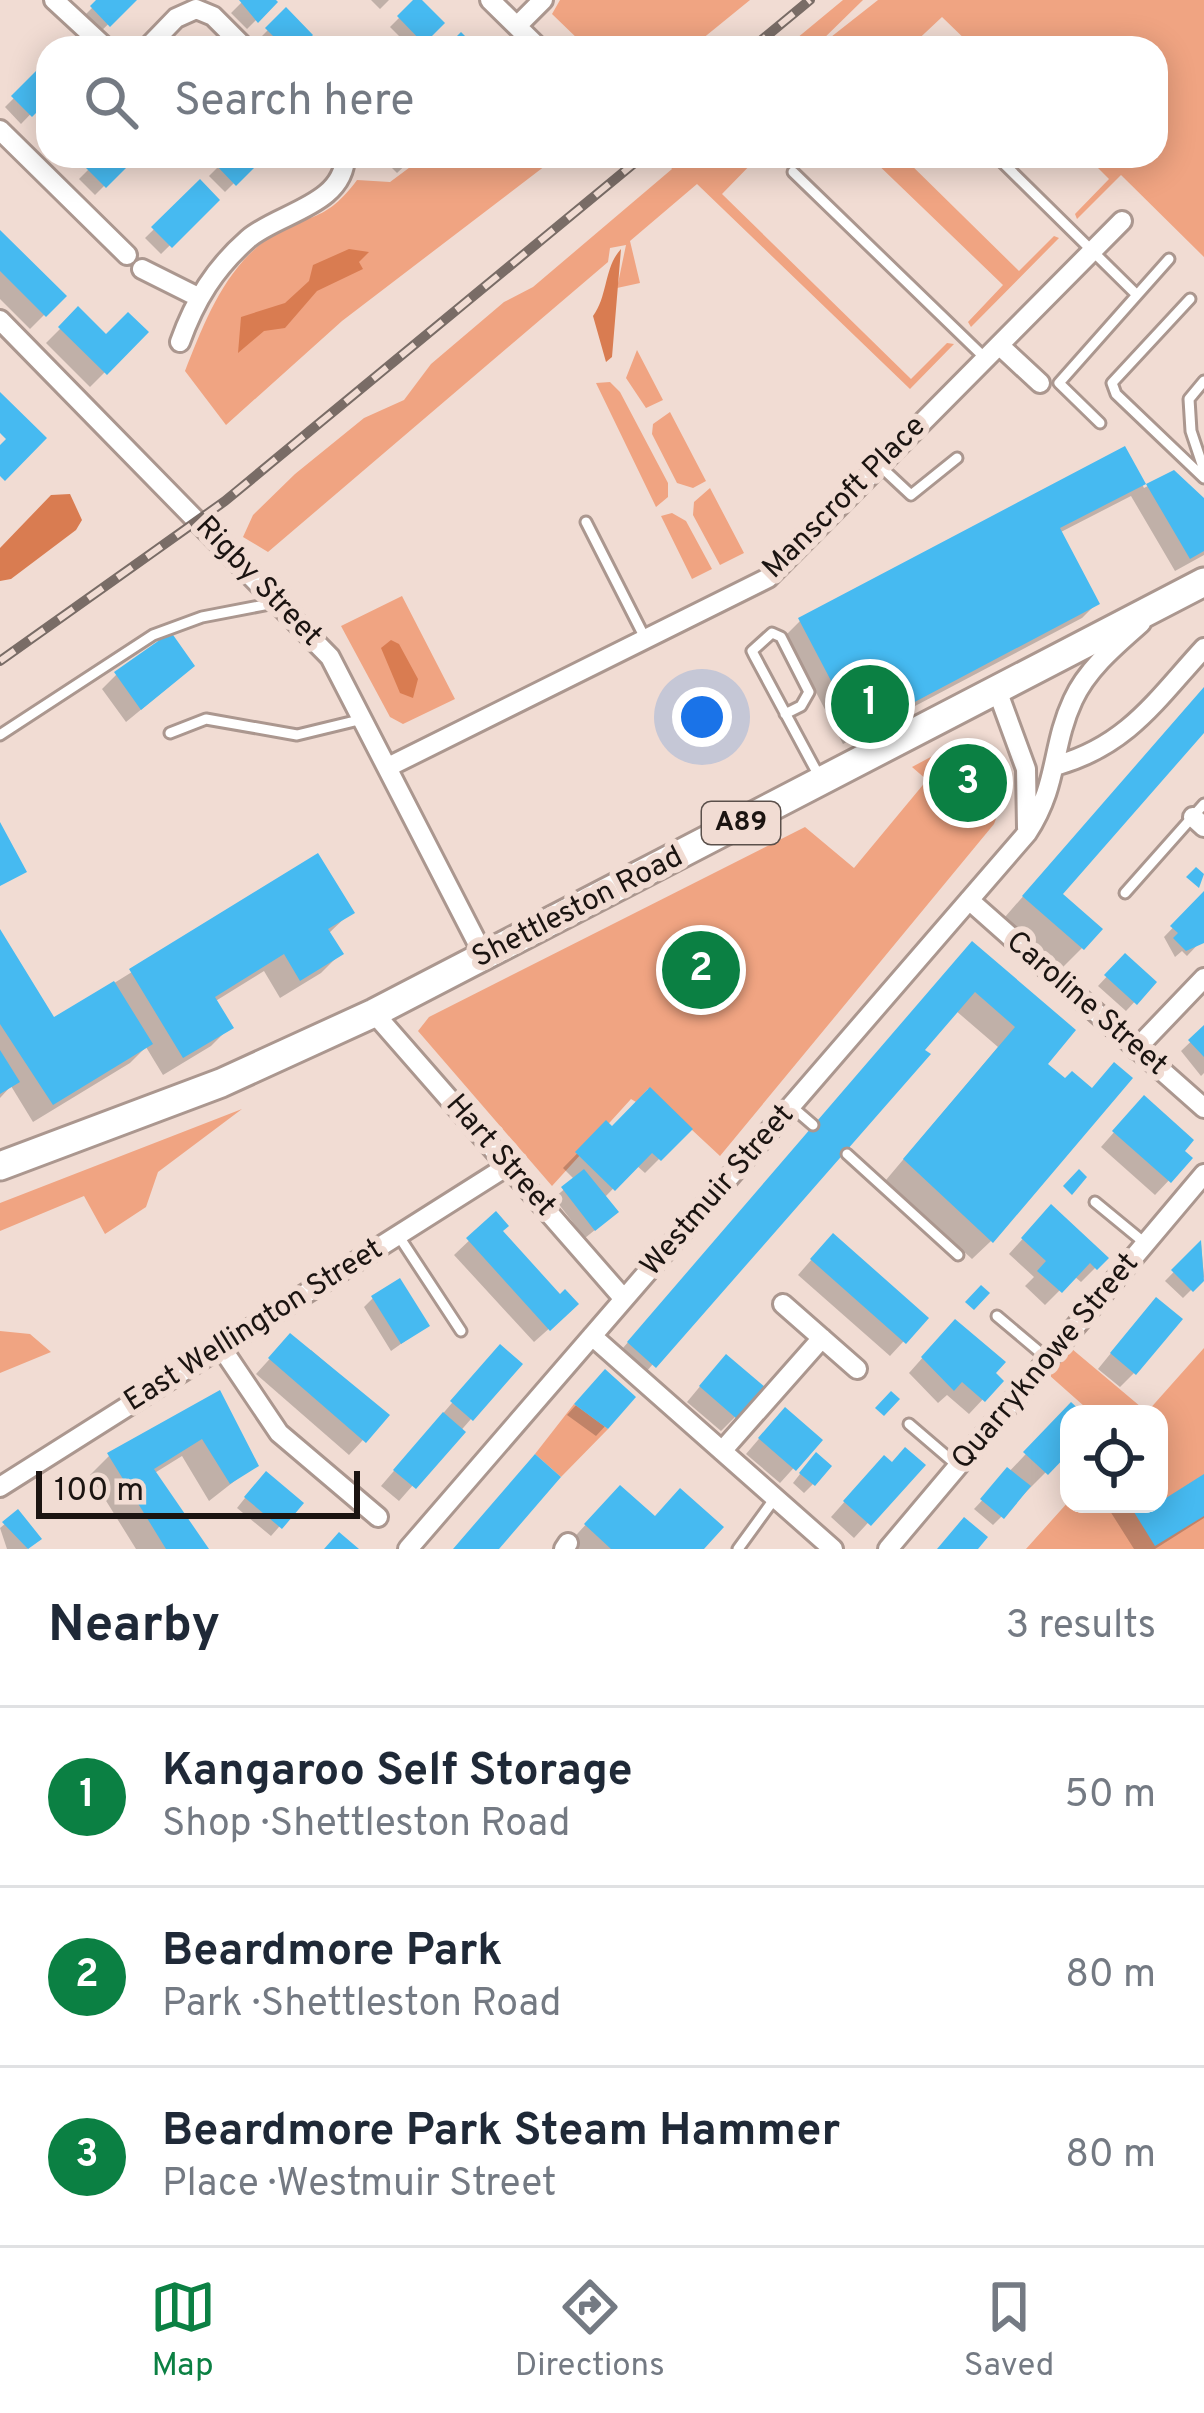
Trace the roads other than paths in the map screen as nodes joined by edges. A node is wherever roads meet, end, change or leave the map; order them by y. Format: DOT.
graph roads {
  1 [pos="54,0"];
  2 [pos="490,0"];
  3 [pos="543,0"];
  4 [pos="188,5"];
  5 [pos="517,26"];
  6 [pos="93,36"];
  7 [pos="158,36"];
  8 [pos="233,36"];
  9 [pos="527,36"];
  10 [pos="0,130"];
  11 [pos="36,152"];
  12 [pos="53,168"];
  13 [pos="344,168"];
  14 [pos="1008,168"];
  15 [pos="793,172"];
  16 [pos="1122,221"];
  17 [pos="1093,251"];
  18 [pos="1169,259"];
  19 [pos="1137,295"];
  20 [pos="198,297"];
  21 [pos="1190,299"];
  22 [pos="0,320"];
  23 [pos="180,342"];
  24 [pos="992,351"];
  25 [pos="1204,381"];
  26 [pos="1040,383"];
  27 [pos="1100,423"];
  28 [pos="957,458"];
  29 [pos="880,466"];
  30 [pos="1204,474"];
  31 [pos="586,523"];
  32 [pos="1204,583"];
  33 [pos="280,602"];
  34 [pos="1163,604"];
  35 [pos="646,640"];
  36 [pos="1204,648"];
  37 [pos="997,690"];
  38 [pos="785,714"];
  39 [pos="363,719"];
  40 [pos="170,733"];
  41 [pos="0,735"];
  42 [pos="1058,765"];
  43 [pos="388,767"];
  44 [pos="821,781"];
  45 [pos="1200,816"];
  46 [pos="1027,833"];
  47 [pos="1125,893"];
  48 [pos="969,900"];
  49 [pos="484,956"];
  50 [pos="1204,978"];
  51 [pos="374,1013"];
  52 [pos="1136,1049"];
  53 [pos="790,1106"];
  54 [pos="1204,1108"];
  55 [pos="813,1125"];
  56 [pos="847,1154"];
  57 [pos="0,1166"];
  58 [pos="509,1166"];
  59 [pos="1204,1174"];
  60 [pos="1095,1202"];
  61 [pos="398,1235"];
  62 [pos="1146,1244"];
  63 [pos="958,1255"];
  64 [pos="624,1299"];
  65 [pos="783,1304"];
  66 [pos="997,1316"];
  67 [pos="461,1331"];
  68 [pos="592,1336"];
  69 [pos="821,1338"];
  70 [pos="220,1347"];
  71 [pos="1048,1359"];
  72 [pos="857,1369"];
  73 [pos="909,1424"];
  74 [pos="722,1451"];
  75 [pos="958,1466"];
  76 [pos="0,1486"];
  77 [pos="775,1498"];
  78 [pos="378,1517"];
  79 [pos="408,1549"];
  80 [pos="738,1549"];
  81 [pos="833,1549"];
  82 [pos="888,1549"];
  1 -- 6 [label="street"];
  2 -- 5 [label="street"];
  3 -- 5 [label="street"];
  4 -- 7 [label="street"];
  4 -- 8 [label="street"];
  5 -- 9 [label="street"];
  10 -- 11 [label="street"];
  12 -- 20 [label="street"];
  13 -- 20 [label="street"];
  14 -- 17 [label="lane"];
  15 -- 24 [label="lane"];
  16 -- 17 [label="street, Manscroft Place"];
  17 -- 19 [label="lane"];
  17 -- 24 [label="street, Manscroft Place"];
  18 -- 19 [label="lane"];
  19 -- 27 [label="lane"];
  20 -- 23 [label="street"];
  21 -- 30 [label="lane"];
  22 -- 33 [label="street, Rigby Street"];
  24 -- 26 [label="street"];
  24 -- 29 [label="street, Manscroft Place"];
  25 -- 30 [label="lane"];
  28 -- 29 [label="lane"];
  29 -- 35 [label="street, Manscroft Place"];
  31 -- 35 [label="lane"];
  32 -- 34 [label="main road, Shettleston Road / A89"];
  33 -- 39 [label="street, Rigby Street"];
  33 -- 41 [label="lane"];
  34 -- 37 [label="main road, Shettleston Road / A89"];
  34 -- 42 [label="street, Westmuir Street"];
  35 -- 43 [label="street, Manscroft Place"];
  36 -- 42 [label="street"];
  37 -- 44 [label="main road, Shettleston Road / A89"];
  37 -- 46 [label="street"];
  38 -- 44 [label="lane"];
  39 -- 40 [label="lane"];
  39 -- 43 [label="street, Rigby Street"];
  42 -- 46 [label="street, Westmuir Street"];
  43 -- 49 [label="street, Rigby Street"];
  44 -- 49 [label="main road, Shettleston Road / A89"];
  45 -- 47 [label="lane"];
  46 -- 48 [label="street, Westmuir Street"];
  48 -- 52 [label="street, Caroline Street"];
  48 -- 53 [label="street, Westmuir Street"];
  49 -- 51 [label="main road, Shettleston Road / A89"];
  50 -- 52 [label="street"];
  51 -- 57 [label="main road, Shettleston Road / A89"];
  51 -- 58 [label="street, Hart Street"];
  52 -- 54 [label="street, Caroline Street"];
  53 -- 55 [label="lane"];
  53 -- 64 [label="street, Westmuir Street"];
  56 -- 63 [label="lane"];
  58 -- 61 [label="street, East Wellington Street"];
  58 -- 64 [label="street, Hart Street"];
  59 -- 62 [label="street, Quarryknowe Street"];
  60 -- 62 [label="lane"];
  61 -- 67 [label="lane"];
  61 -- 70 [label="street, East Wellington Street"];
  62 -- 71 [label="street, Quarryknowe Street"];
  64 -- 68 [label="street, Westmuir Street"];
  65 -- 69 [label="street"];
  66 -- 71 [label="lane"];
  68 -- 74 [label="street"];
  68 -- 79 [label="street, Westmuir Street"];
  69 -- 72 [label="street"];
  69 -- 74 [label="street"];
  70 -- 76 [label="street, East Wellington Street"];
  70 -- 78 [label="street"];
  71 -- 75 [label="street, Quarryknowe Street"];
  73 -- 75 [label="lane"];
  74 -- 77 [label="street"];
  75 -- 82 [label="street, Quarryknowe Street"];
  77 -- 80 [label="lane"];
  77 -- 81 [label="street"];
}
